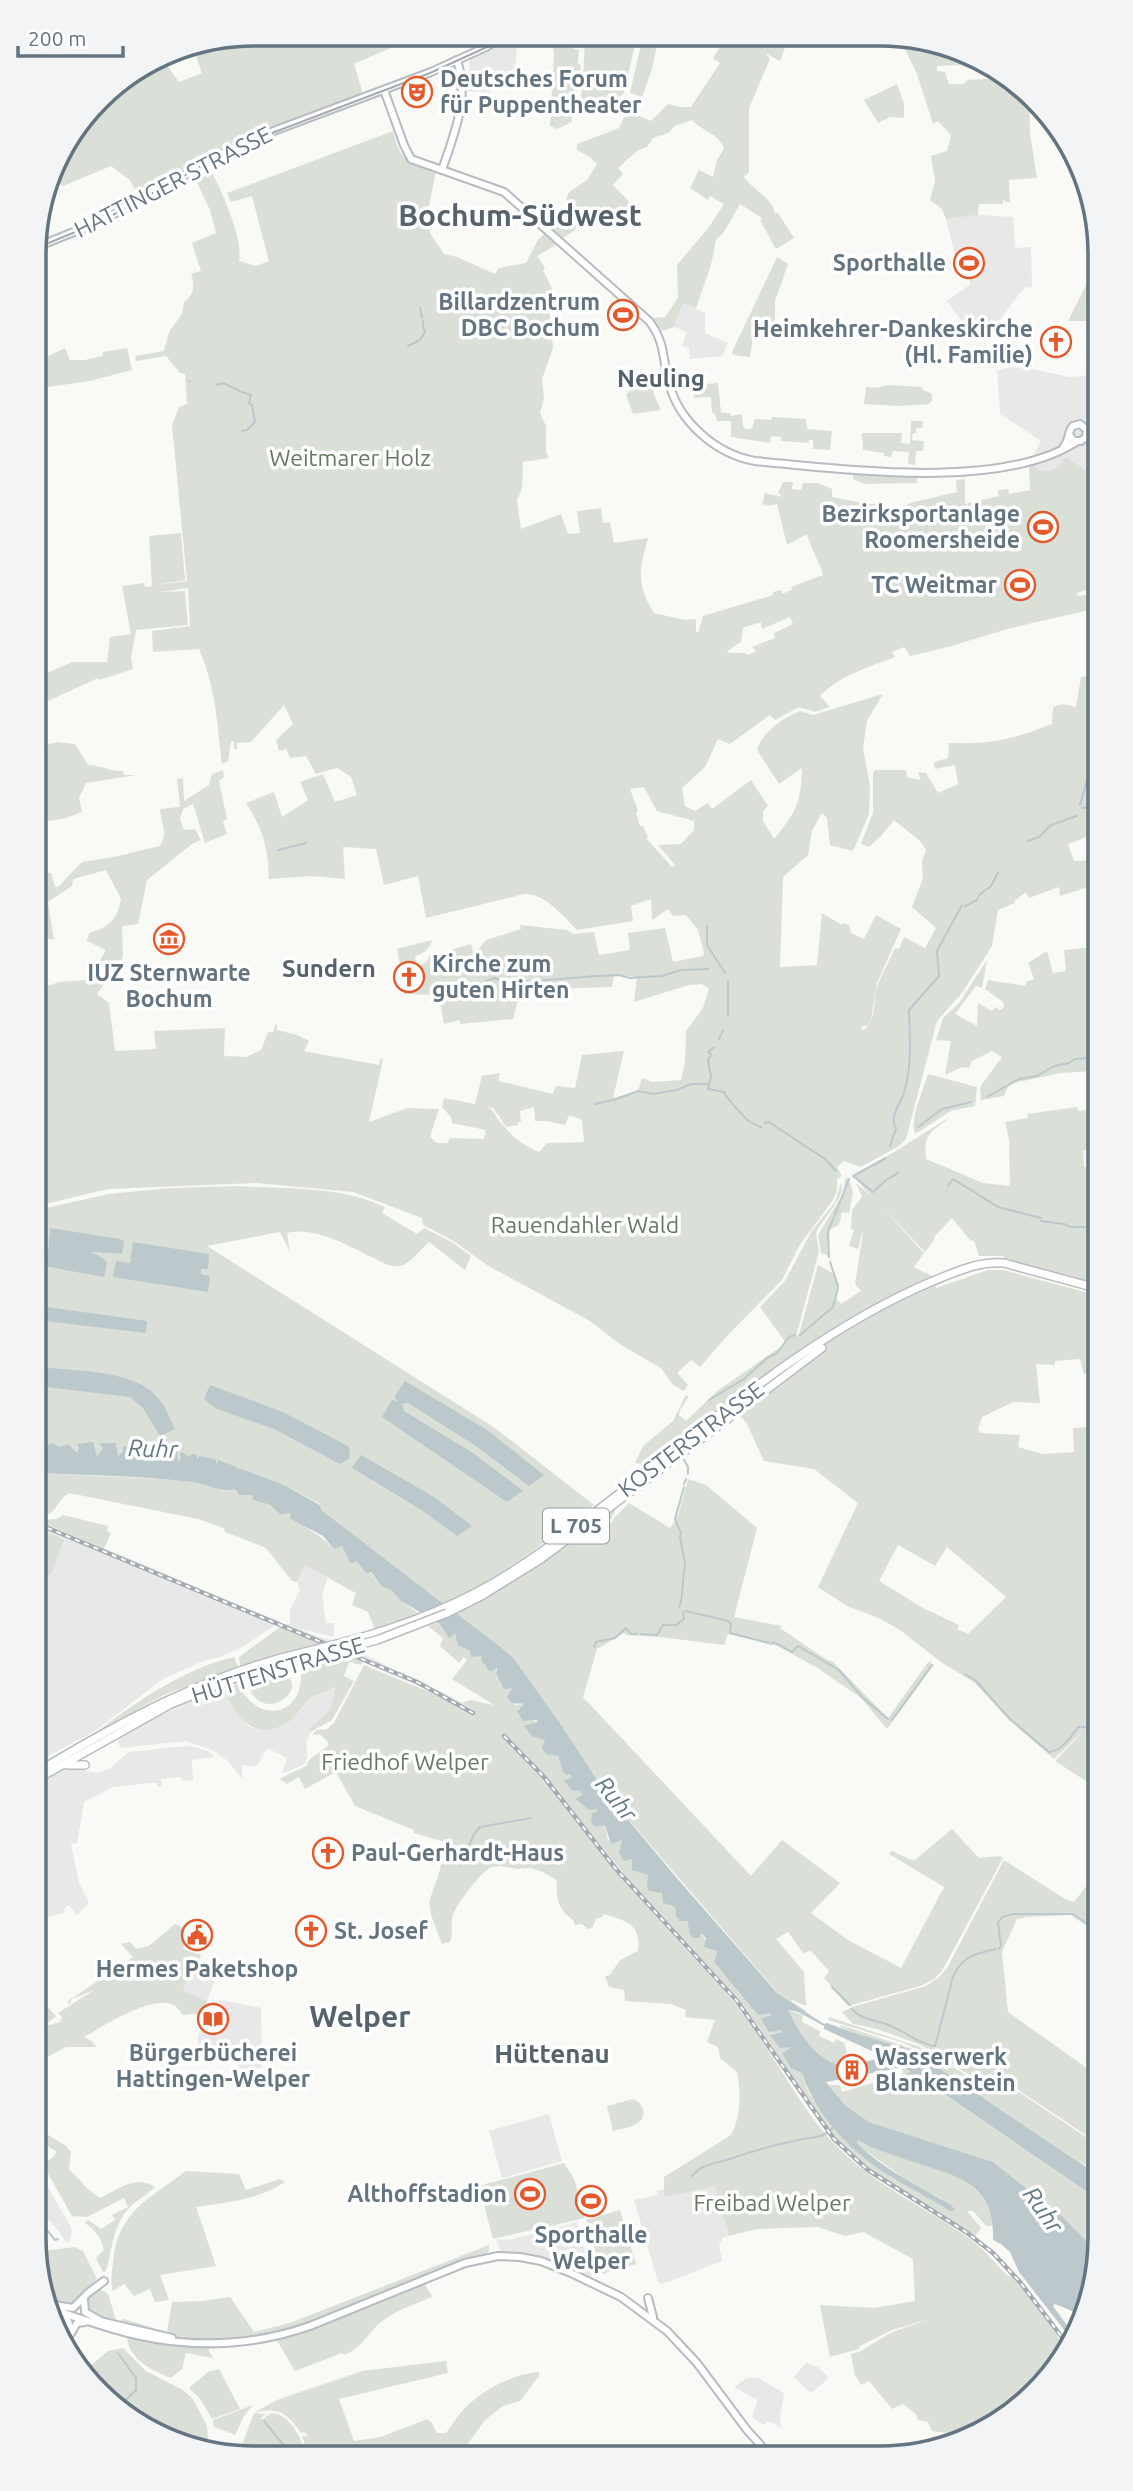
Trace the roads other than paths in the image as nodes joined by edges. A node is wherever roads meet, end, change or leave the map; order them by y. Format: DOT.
graph roads {
  1 [pos="484,46"];
  2 [pos="457,60"];
  3 [pos="384,90"];
  4 [pos="442,170"];
  5 [pos="46,243"];
  6 [pos="1088,425"];
  7 [pos="1084,428"];
  8 [pos="1070,436"];
  9 [pos="1076,442"];
  10 [pos="1057,453"];
  11 [pos="1087,1286"];
  12 [pos="445,1611"];
  13 [pos="85,1765"];
  14 [pos="46,1770"];
  15 [pos="46,1771"];
  16 [pos="104,2281"];
  17 [pos="85,2298"];
  18 [pos="648,2298"];
  19 [pos="58,2307"];
  20 [pos="58,2308"];
  21 [pos="58,2309"];
  22 [pos="60,2313"];
  23 [pos="653,2319"];
  24 [pos="103,2322"];
  25 [pos="110,2327"];
  26 [pos="761,2446"];
  1 -- 2 [label="main road, HATTINGER STRASSE"];
  2 -- 3 [label="main road, HATTINGER STRASSE"];
  2 -- 4 [label="main road"];
  3 -- 4 [label="main road"];
  3 -- 5 [label="main road, HATTINGER STRASSE"];
  4 -- 10 [label="main road"];
  6 -- 7 [label="main road"];
  7 -- 8 [label="main road"];
  7 -- 9 [label="main road"];
  8 -- 9 [label="main road"];
  8 -- 10 [label="main road"];
  9 -- 10 [label="main road"];
  11 -- 12 [label="main road, KOSTERSTRASSE / L 705"];
  12 -- 14 [label="main road, HÜTTENSTRASSE / L 705, bridge"];
  13 -- 15 [label="main road, L 705"];
  16 -- 17 [label="main road"];
  17 -- 19 [label="main road"];
  17 -- 24 [label="main road"];
  18 -- 23 [label="main road"];
  20 -- 24 [label="main road"];
  21 -- 25 [label="main road"];
  22 -- 25 [label="main road"];
  23 -- 25 [label="main road"];
  23 -- 26 [label="main road"];
  24 -- 25 [label="main road"];
}
